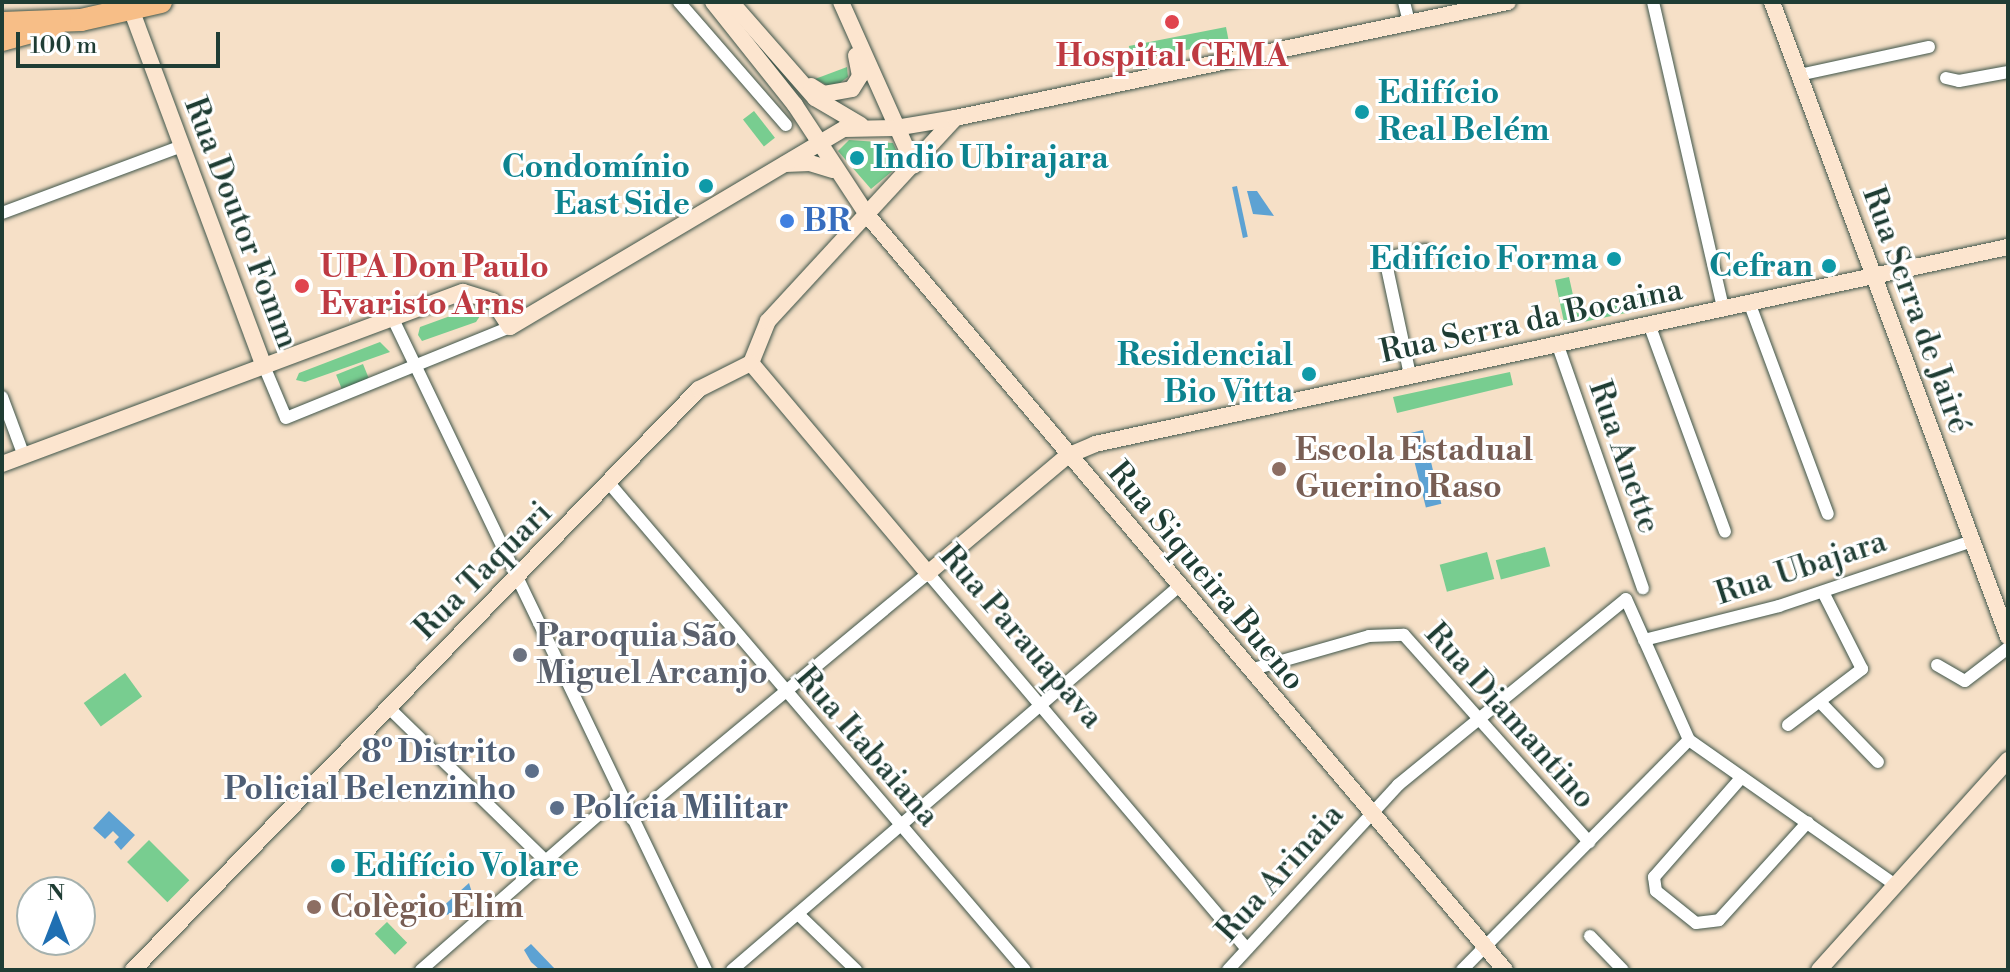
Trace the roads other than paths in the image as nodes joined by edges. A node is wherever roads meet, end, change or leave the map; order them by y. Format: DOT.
graph roads {
  1 [pos="161,2"];
  2 [pos="679,2"];
  3 [pos="713,2"];
  4 [pos="731,2"];
  5 [pos="841,2"];
  6 [pos="1404,2"];
  7 [pos="1508,2"];
  8 [pos="1653,2"];
  9 [pos="1772,2"];
  10 [pos="129,6"];
  11 [pos="81,20"];
  12 [pos="1409,22"];
  13 [pos="2,23"];
  14 [pos="855,35"];
  15 [pos="2,42"];
  16 [pos="1929,47"];
  17 [pos="766,53"];
  18 [pos="2008,72"];
  19 [pos="1799,75"];
  20 [pos="1946,78"];
  21 [pos="798,79"];
  22 [pos="955,118"];
  23 [pos="786,125"];
  24 [pos="866,127"];
  25 [pos="895,128"];
  26 [pos="818,143"];
  27 [pos="182,146"];
  28 [pos="784,165"];
  29 [pos="914,165"];
  30 [pos="833,170"];
  31 [pos="2,213"];
  32 [pos="868,216"];
  33 [pos="2008,248"];
  34 [pos="1426,250"];
  35 [pos="1873,276"];
  36 [pos="1749,302"];
  37 [pos="1723,308"];
  38 [pos="393,319"];
  39 [pos="1649,324"];
  40 [pos="510,327"];
  41 [pos="1557,343"];
  42 [pos="751,363"];
  43 [pos="264,366"];
  44 [pos="415,366"];
  45 [pos="1410,375"];
  46 [pos="2,397"];
  47 [pos="24,456"];
  48 [pos="1067,456"];
  49 [pos="2,464"];
  50 [pos="609,483"];
  51 [pos="1828,514"];
  52 [pos="1725,532"];
  53 [pos="1972,541"];
  54 [pos="928,573"];
  55 [pos="516,577"];
  56 [pos="1178,587"];
  57 [pos="1643,588"];
  58 [pos="1823,592"];
  59 [pos="2008,637"];
  60 [pos="1644,640"];
  61 [pos="2008,648"];
  62 [pos="1937,665"];
  63 [pos="1250,670"];
  64 [pos="787,693"];
  65 [pos="1821,703"];
  66 [pos="1043,704"];
  67 [pos="388,707"];
  68 [pos="1478,716"];
  69 [pos="1788,725"];
  70 [pos="1689,740"];
  71 [pos="2008,760"];
  72 [pos="1878,762"];
  73 [pos="1741,778"];
  74 [pos="620,796"];
  75 [pos="1371,811"];
  76 [pos="632,819"];
  77 [pos="1808,822"];
  78 [pos="901,825"];
  79 [pos="1589,842"];
  80 [pos="546,861"];
  81 [pos="1895,885"];
  82 [pos="798,914"];
  83 [pos="1590,936"];
  84 [pos="1484,946"];
  85 [pos="1247,949"];
  86 [pos="1614,967"];
  87 [pos="133,970"];
  88 [pos="421,970"];
  89 [pos="706,970"];
  90 [pos="732,970"];
  91 [pos="856,970"];
  92 [pos="1025,970"];
  93 [pos="1228,970"];
  94 [pos="1462,970"];
  95 [pos="1505,970"];
  96 [pos="1819,970"];
  1 -- 10 [label="highway"];
  2 -- 23 [label="street"];
  3 -- 17 [label="main road"];
  4 -- 17 [label="main road"];
  5 -- 14 [label="main road"];
  6 -- 12 [label="street"];
  7 -- 12 [label="main road"];
  8 -- 37 [label="street"];
  9 -- 19 [label="main road, Rua Serra de Jairé"];
  10 -- 11 [label="highway"];
  10 -- 27 [label="main road, Rua Doutor Fomm"];
  11 -- 13 [label="highway"];
  11 -- 15 [label="main road"];
  12 -- 22 [label="main road"];
  14 -- 21 [label="main road"];
  14 -- 25 [label="main road"];
  16 -- 19 [label="street"];
  17 -- 21 [label="main road"];
  17 -- 26 [label="main road, Rua Siqueira Bueno"];
  18 -- 20 [label="street"];
  19 -- 35 [label="main road, Rua Serra de Jairé"];
  21 -- 24 [label="main road"];
  22 -- 25 [label="main road"];
  22 -- 29 [label="main road"];
  24 -- 25 [label="main road"];
  24 -- 26 [label="main road"];
  25 -- 29 [label="main road"];
  26 -- 28 [label="main road"];
  26 -- 30 [label="main road, Rua Siqueira Bueno"];
  27 -- 31 [label="street"];
  27 -- 43 [label="main road, Rua Doutor Fomm"];
  28 -- 30 [label="main road"];
  28 -- 40 [label="main road"];
  29 -- 32 [label="main road"];
  30 -- 32 [label="main road, Rua Siqueira Bueno"];
  32 -- 42 [label="main road"];
  32 -- 48 [label="main road, Rua Siqueira Bueno"];
  33 -- 35 [label="main road, Rua Serra da Bocaina"];
  34 -- 45 [label="street"];
  35 -- 36 [label="main road, Rua Serra da Bocaina"];
  35 -- 53 [label="main road, Rua Serra de Jairé"];
  36 -- 37 [label="main road, Rua Serra da Bocaina"];
  36 -- 51 [label="street"];
  37 -- 39 [label="main road, Rua Serra da Bocaina"];
  38 -- 40 [label="main road"];
  38 -- 43 [label="main road"];
  38 -- 44 [label="street"];
  39 -- 41 [label="main road, Rua Serra da Bocaina"];
  39 -- 52 [label="street"];
  40 -- 44 [label="street"];
  41 -- 45 [label="main road, Rua Serra da Bocaina"];
  41 -- 57 [label="street, Rua Anette"];
  42 -- 50 [label="main road, Rua Taquari"];
  42 -- 54 [label="main road, Rua Parauapava"];
  43 -- 44 [label="street, Rua Doutor Fomm"];
  43 -- 47 [label="main road"];
  44 -- 55 [label="street"];
  45 -- 48 [label="main road, Rua Serra da Bocaina"];
  46 -- 47 [label="street"];
  47 -- 49 [label="main road"];
  48 -- 54 [label="main road, Rua Serra da Bocaina"];
  48 -- 56 [label="main road, Rua Siqueira Bueno"];
  50 -- 55 [label="main road, Rua Taquari"];
  50 -- 64 [label="street, Rua Itabaiana"];
  53 -- 58 [label="street, Rua Ubajara"];
  53 -- 59 [label="main road, Rua Serra de Jairé"];
  54 -- 64 [label="street"];
  54 -- 66 [label="street, Rua Parauapava"];
  55 -- 67 [label="main road, Rua Taquari"];
  55 -- 74 [label="street"];
  56 -- 63 [label="main road, Rua Siqueira Bueno"];
  56 -- 66 [label="street"];
  58 -- 60 [label="street, Rua Ubajara"];
  58 -- 65 [label="street"];
  60 -- 68 [label="street, Rua Arinaia"];
  60 -- 70 [label="street"];
  61 -- 62 [label="street"];
  63 -- 68 [label="street, Rua Diamantino"];
  63 -- 75 [label="main road, Rua Siqueira Bueno"];
  64 -- 76 [label="street"];
  64 -- 78 [label="street, Rua Itabaiana"];
  65 -- 69 [label="street"];
  65 -- 72 [label="street"];
  66 -- 78 [label="street"];
  66 -- 85 [label="street, Rua Parauapava"];
  67 -- 80 [label="street"];
  67 -- 87 [label="main road, Rua Taquari"];
  68 -- 75 [label="street, Rua Arinaia"];
  68 -- 79 [label="street, Rua Diamantino"];
  70 -- 73 [label="street"];
  70 -- 79 [label="street"];
  71 -- 81 [label="main road"];
  73 -- 77 [label="street"];
  73 -- 77 [label="street"];
  74 -- 76 [label="street"];
  74 -- 80 [label="street"];
  75 -- 84 [label="main road, Rua Siqueira Bueno"];
  75 -- 85 [label="street, Rua Arinaia"];
  76 -- 89 [label="street"];
  77 -- 81 [label="street"];
  78 -- 82 [label="street"];
  78 -- 92 [label="street, Rua Itabaiana"];
  79 -- 84 [label="street"];
  80 -- 88 [label="street"];
  81 -- 96 [label="main road"];
  82 -- 90 [label="street"];
  82 -- 91 [label="street"];
  83 -- 86 [label="street"];
  84 -- 94 [label="street"];
  84 -- 95 [label="main road, Rua Siqueira Bueno"];
  85 -- 93 [label="street, Rua Arinaia"];
}
